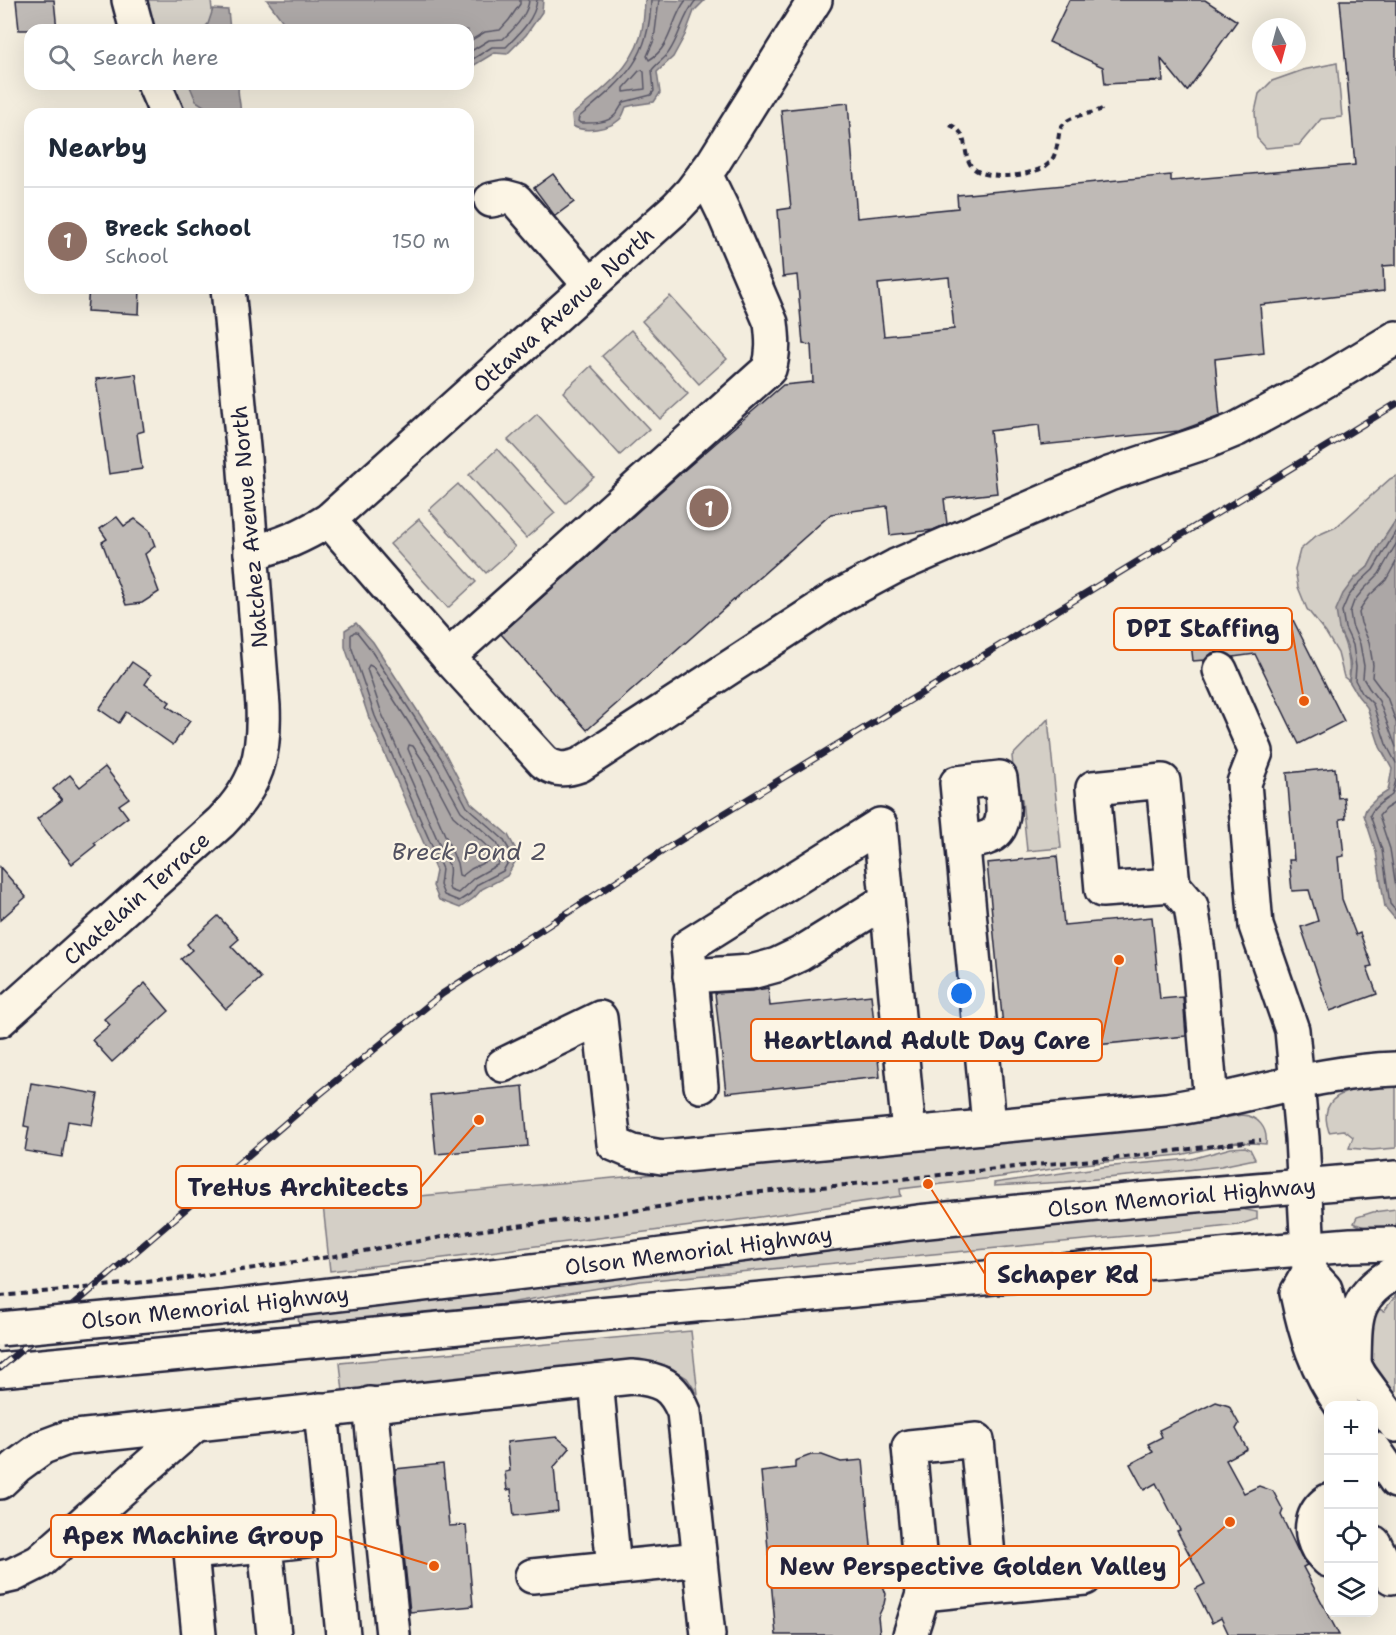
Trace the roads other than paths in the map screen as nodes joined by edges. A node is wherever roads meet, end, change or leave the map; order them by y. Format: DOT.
graph roads {
  1 [pos="129,0"];
  2 [pos="816,0"];
  3 [pos="135,24"];
  4 [pos="157,90"];
  5 [pos="164,108"];
  6 [pos="705,174"];
  7 [pos="491,200"];
  8 [pos="590,285"];
  9 [pos="229,294"];
  10 [pos="1396,338"];
  11 [pos="329,520"];
  12 [pos="251,553"];
  13 [pos="448,657"];
  14 [pos="1220,670"];
  15 [pos="258,765"];
  16 [pos="963,842"];
  17 [pos="1173,885"];
  18 [pos="887,900"];
  19 [pos="690,976"];
  20 [pos="0,1020"];
  21 [pos="503,1065"];
  22 [pos="1396,1070"];
  23 [pos="1297,1082"];
  24 [pos="701,1086"];
  25 [pos="1211,1102"];
  26 [pos="988,1125"];
  27 [pos="909,1133"];
  28 [pos="1396,1178"];
  29 [pos="1304,1185"];
  30 [pos="1396,1244"];
  31 [pos="1308,1260"];
  32 [pos="1396,1272"];
  33 [pos="0,1329"];
  34 [pos="1354,1365"];
  35 [pos="0,1370"];
  36 [pos="596,1381"];
  37 [pos="1339,1401"];
  38 [pos="370,1404"];
  39 [pos="321,1410"];
  40 [pos="196,1424"];
  41 [pos="1396,1425"];
  42 [pos="1376,1455"];
  43 [pos="1396,1481"];
  44 [pos="0,1482"];
  45 [pos="1324,1505"];
  46 [pos="333,1537"];
  47 [pos="265,1545"];
  48 [pos="1378,1553"];
  49 [pos="1324,1555"];
  50 [pos="700,1559"];
  51 [pos="614,1568"];
  52 [pos="532,1576"];
  53 [pos="0,1578"];
  54 [pos="1085,1578"];
  55 [pos="1389,1579"];
  56 [pos="991,1587"];
  57 [pos="923,1594"];
  58 [pos="199,1635"];
  59 [pos="274,1635"];
  60 [pos="343,1635"];
  61 [pos="393,1635"];
  62 [pos="708,1635"];
  63 [pos="910,1635"];
  1 -- 3 [label="street"];
  2 -- 6 [label="street, Ottawa Avenue North"];
  4 -- 5 [label="street"];
  6 -- 8 [label="street, Ottawa Avenue North"];
  6 -- 13 [label="street"];
  7 -- 8 [label="street"];
  8 -- 11 [label="street, Ottawa Avenue North"];
  9 -- 12 [label="street, Natchez Avenue North"];
  10 -- 13 [label="street"];
  11 -- 12 [label="street, Ottawa Avenue North"];
  11 -- 13 [label="street"];
  12 -- 15 [label="street, Natchez Avenue North"];
  14 -- 23 [label="street"];
  15 -- 20 [label="street, Chatelain Terrace"];
  16 -- 26 [label="street"];
  17 -- 25 [label="street"];
  18 -- 19 [label="street"];
  18 -- 19 [label="street"];
  18 -- 27 [label="street"];
  19 -- 24 [label="street"];
  21 -- 27 [label="street"];
  22 -- 23 [label="street"];
  23 -- 25 [label="street"];
  23 -- 29 [label="street"];
  25 -- 26 [label="street"];
  26 -- 27 [label="street"];
  28 -- 29 [label="street, Olson Memorial Highway"];
  29 -- 31 [label="street"];
  29 -- 33 [label="street, Olson Memorial Highway, bridge"];
  30 -- 31 [label="street, Olson Memorial Highway"];
  31 -- 34 [label="street"];
  31 -- 35 [label="street, Olson Memorial Highway"];
  31 -- 37 [label="street"];
  32 -- 34 [label="street"];
  34 -- 41 [label="street"];
  36 -- 38 [label="street"];
  36 -- 50 [label="street"];
  36 -- 51 [label="street"];
  38 -- 39 [label="street"];
  38 -- 61 [label="street"];
  39 -- 40 [label="street"];
  39 -- 46 [label="street"];
  40 -- 44 [label="street"];
  40 -- 53 [label="street"];
  42 -- 43 [label="street"];
  45 -- 49 [label="street"];
  46 -- 47 [label="street"];
  46 -- 60 [label="street"];
  47 -- 58 [label="street"];
  47 -- 59 [label="street"];
  48 -- 55 [label="street"];
  50 -- 51 [label="street"];
  50 -- 62 [label="street"];
  51 -- 52 [label="street"];
  54 -- 56 [label="street"];
  56 -- 57 [label="street"];
  56 -- 57 [label="street"];
  57 -- 63 [label="street"];
}
